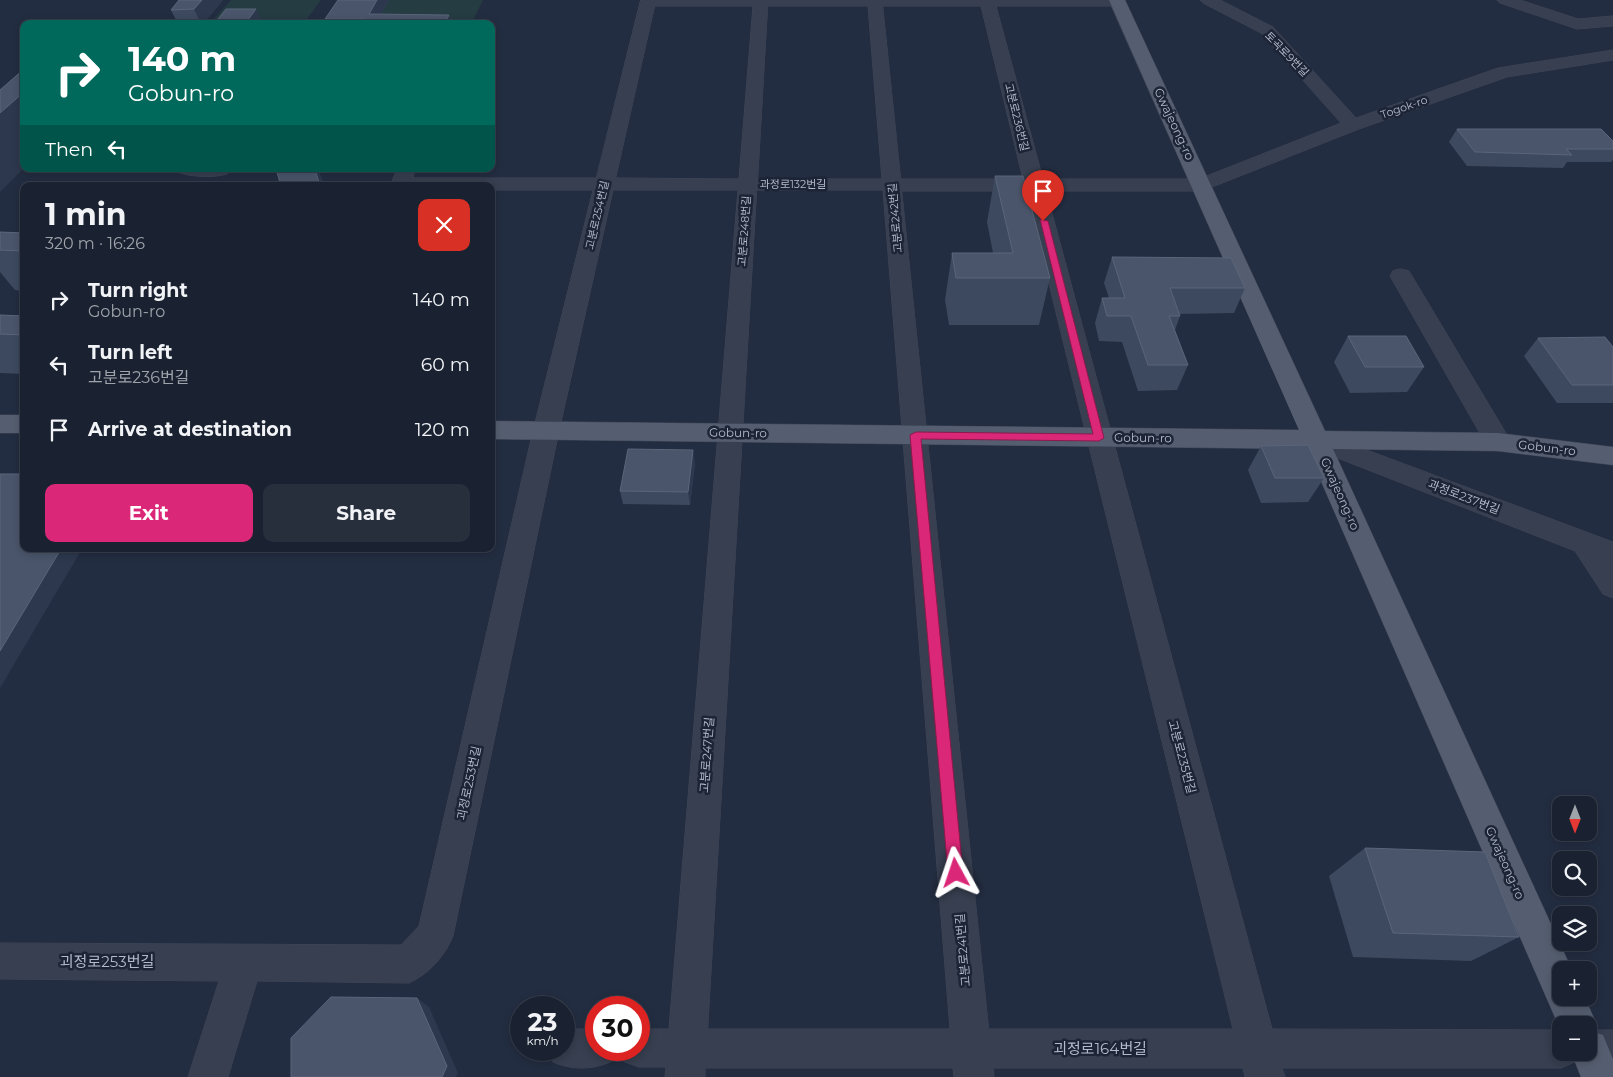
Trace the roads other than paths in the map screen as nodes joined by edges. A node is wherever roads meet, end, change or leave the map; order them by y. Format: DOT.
graph roads {
  1 [pos="1208,0"];
  2 [pos="1505,0"];
  3 [pos="647,1"];
  4 [pos="761,1"];
  5 [pos="818,1"];
  6 [pos="875,1"];
  7 [pos="925,1"];
  8 [pos="987,1"];
  9 [pos="1118,1"];
  10 [pos="1613,21"];
  11 [pos="1613,55"];
  12 [pos="1353,125"];
  13 [pos="219,172"];
  14 [pos="403,176"];
  15 [pos="211,182"];
  16 [pos="605,184"];
  17 [pos="747,184"];
  18 [pos="892,184"];
  19 [pos="1034,185"];
  20 [pos="1202,185"];
  21 [pos="1402,276"];
  22 [pos="0,424"];
  23 [pos="20,424"];
  24 [pos="495,430"];
  25 [pos="546,431"];
  26 [pos="729,433"];
  27 [pos="916,435"];
  28 [pos="1099,438"];
  29 [pos="1316,440"];
  30 [pos="1498,442"];
  31 [pos="1613,456"];
  32 [pos="1585,543"];
  33 [pos="1613,554"];
  34 [pos="1613,586"];
  35 [pos="0,961"];
  36 [pos="244,962"];
  37 [pos="1552,968"];
  38 [pos="1552,1049"];
  39 [pos="1597,1049"];
  40 [pos="1613,1049"];
  41 [pos="650,1051"];
  42 [pos="1594,1061"];
  43 [pos="686,1062"];
  44 [pos="973,1063"];
  45 [pos="1261,1063"];
  46 [pos="208,1077"];
  47 [pos="1600,1077"];
  1 -- 12 [label="street, 토곡로9번길"];
  2 -- 10 [label="street"];
  3 -- 4 [label="street"];
  3 -- 16 [label="street, 고분로254번길"];
  4 -- 5 [label="street"];
  4 -- 17 [label="street, 고분로248번길"];
  5 -- 6 [label="street"];
  6 -- 7 [label="street"];
  6 -- 18 [label="street, 고분로242번길"];
  7 -- 8 [label="street"];
  8 -- 9 [label="street"];
  8 -- 19 [label="street, 고분로236번길"];
  9 -- 20 [label="main road, Gwajeong-ro"];
  11 -- 12 [label="street, Togok-ro"];
  12 -- 20 [label="street, Togok-ro"];
  13 -- 15 [label="street"];
  14 -- 16 [label="street, 과정로132번길"];
  16 -- 17 [label="street, 과정로132번길"];
  16 -- 25 [label="street, 고분로254번길"];
  17 -- 18 [label="street, 과정로132번길"];
  17 -- 26 [label="street, 고분로248번길"];
  18 -- 19 [label="street, 과정로132번길"];
  18 -- 27 [label="street, 고분로242번길"];
  19 -- 20 [label="street, 과정로132번길"];
  19 -- 28 [label="street, 고분로236번길"];
  20 -- 29 [label="main road, Gwajeong-ro"];
  21 -- 30 [label="street"];
  22 -- 23 [label="main road"];
  24 -- 25 [label="main road, Gobun-ro"];
  25 -- 26 [label="main road, Gobun-ro"];
  25 -- 36 [label="street, 괴정로253번길"];
  26 -- 27 [label="main road, Gobun-ro"];
  26 -- 43 [label="street, 고분로247번길"];
  27 -- 28 [label="main road, Gobun-ro"];
  27 -- 44 [label="street, 고분로241번길"];
  28 -- 29 [label="main road, Gobun-ro"];
  28 -- 45 [label="street, 고분로235번길"];
  29 -- 30 [label="main road, Gobun-ro"];
  29 -- 32 [label="street, 과정로237번길"];
  29 -- 37 [label="main road, Gwajeong-ro"];
  30 -- 31 [label="main road, Gobun-ro"];
  32 -- 33 [label="street, 과정로237번길"];
  32 -- 34 [label="street"];
  35 -- 36 [label="street, 괴정로253번길"];
  36 -- 46 [label="street"];
  38 -- 45 [label="street, 괴정로164번길"];
  39 -- 40 [label="street"];
  41 -- 43 [label="street, 괴정로164번길"];
  42 -- 47 [label="main road"];
  43 -- 44 [label="street, 괴정로164번길"];
  44 -- 45 [label="street, 괴정로164번길"];
}
